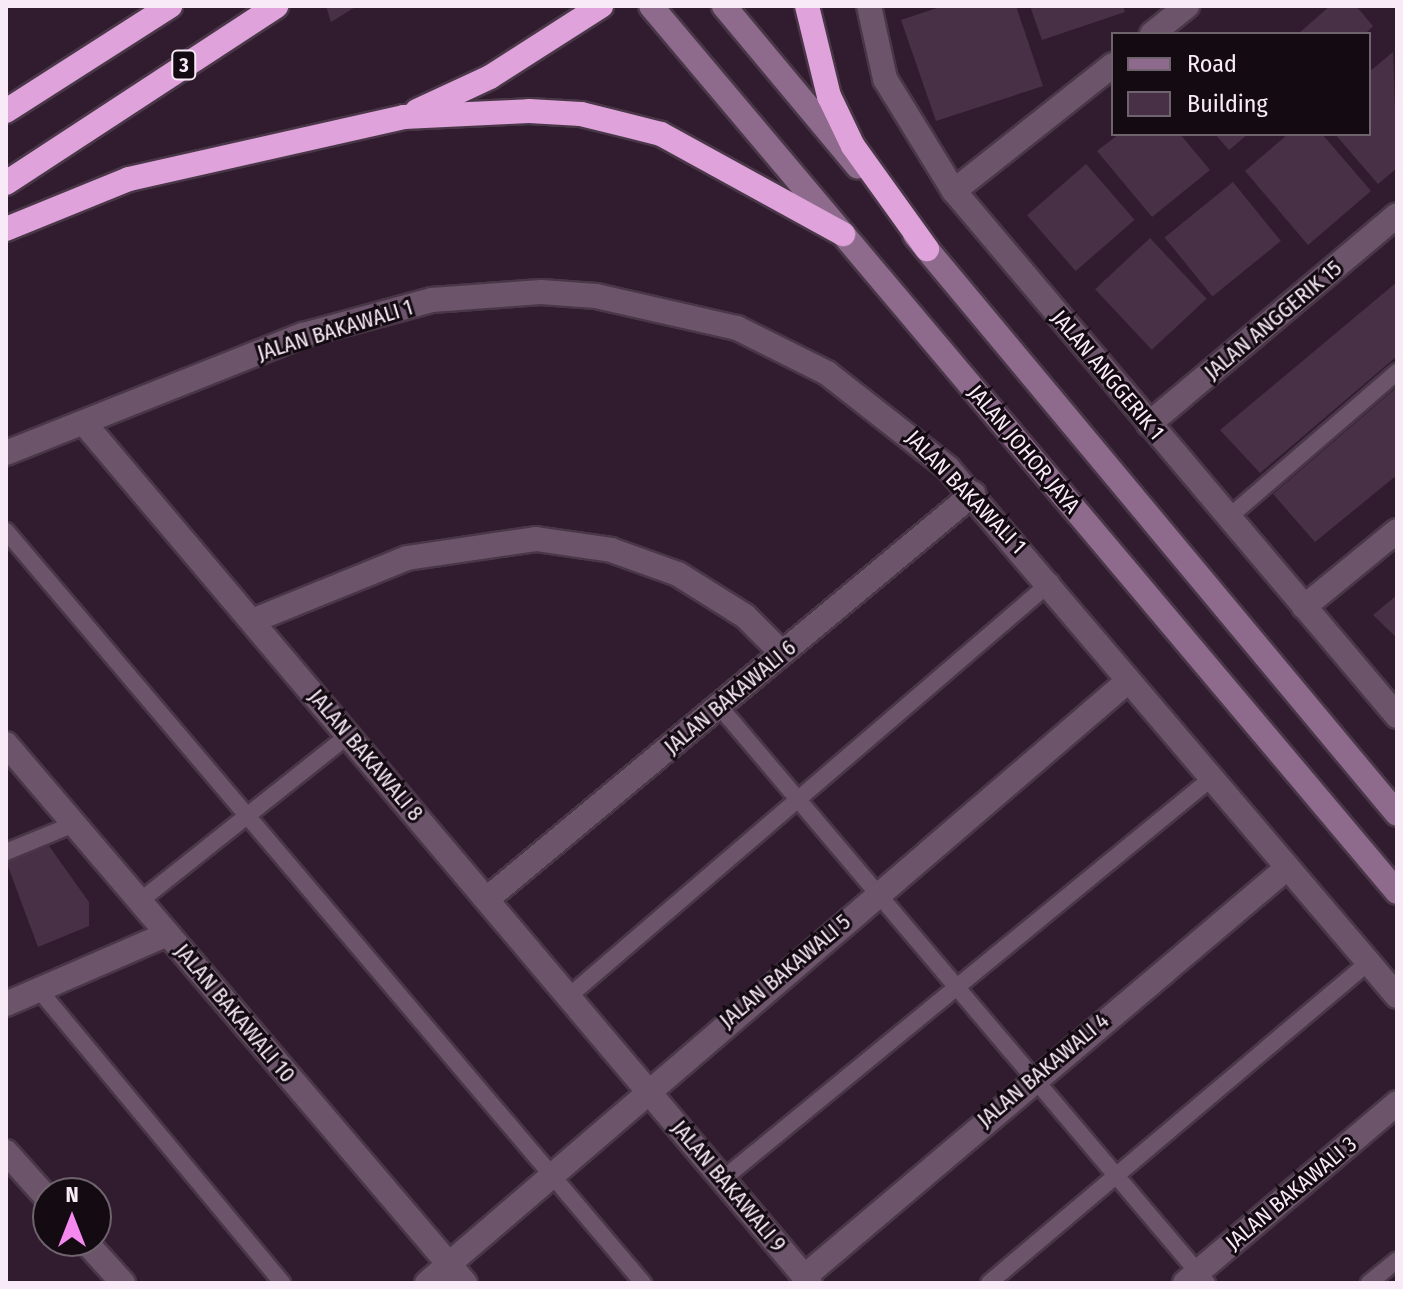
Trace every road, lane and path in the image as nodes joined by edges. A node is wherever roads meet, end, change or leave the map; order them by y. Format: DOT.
graph roads {
  1 [pos="170,6"];
  2 [pos="276,6"];
  3 [pos="601,6"];
  4 [pos="651,6"];
  5 [pos="724,6"];
  6 [pos="807,6"];
  7 [pos="869,6"];
  8 [pos="1187,6"];
  9 [pos="1154,32"];
  10 [pos="1111,67"];
  11 [pos="6,111"];
  12 [pos="404,117"];
  13 [pos="6,183"];
  14 [pos="954,191"];
  15 [pos="1397,215"];
  16 [pos="6,229"];
  17 [pos="843,234"];
  18 [pos="927,249"];
  19 [pos="1397,372"];
  20 [pos="84,423"];
  21 [pos="1149,424"];
  22 [pos="6,453"];
  23 [pos="973,494"];
  24 [pos="1229,517"];
  25 [pos="6,531"];
  26 [pos="1397,531"];
  27 [pos="1051,582"];
  28 [pos="1304,607"];
  29 [pos="252,621"];
  30 [pos="782,653"];
  31 [pos="1127,682"];
  32 [pos="1393,702"];
  33 [pos="719,706"];
  34 [pos="349,735"];
  35 [pos="6,744"];
  36 [pos="1213,777"];
  37 [pos="801,803"];
  38 [pos="1397,814"];
  39 [pos="247,817"];
  40 [pos="74,824"];
  41 [pos="6,852"];
  42 [pos="1287,868"];
  43 [pos="1397,892"];
  44 [pos="877,893"];
  45 [pos="487,899"];
  46 [pos="140,901"];
  47 [pos="168,934"];
  48 [pos="1368,963"];
  49 [pos="954,984"];
  50 [pos="40,991"];
  51 [pos="1397,996"];
  52 [pos="568,997"];
  53 [pos="6,1004"];
  54 [pos="1033,1076"];
  55 [pos="648,1089"];
  56 [pos="1397,1103"];
  57 [pos="6,1152"];
  58 [pos="550,1174"];
  59 [pos="1118,1178"];
  60 [pos="723,1179"];
  61 [pos="32,1181"];
  62 [pos="99,1257"];
  63 [pos="1397,1260"];
  64 [pos="448,1264"];
  65 [pos="1197,1279"];
  66 [pos="807,1280"];
  67 [pos="123,1283"];
  68 [pos="282,1283"];
  69 [pos="427,1283"];
  70 [pos="465,1283"];
  71 [pos="643,1283"];
  72 [pos="989,1283"];
  73 [pos="1369,1283"];
  1 -- 11 [label="highway"];
  2 -- 13 [label="highway, 3"];
  3 -- 12 [label="highway"];
  4 -- 17 [label="main road, JALAN JOHOR JAYA"];
  5 -- 18 [label="main road"];
  6 -- 18 [label="highway"];
  7 -- 14 [label="street, JALAN ANGGERIK 1"];
  8 -- 9 [label="street"];
  10 -- 14 [label="street"];
  12 -- 16 [label="highway"];
  12 -- 17 [label="highway"];
  14 -- 21 [label="street, JALAN ANGGERIK 1"];
  15 -- 21 [label="street, JALAN ANGGERIK 15"];
  17 -- 43 [label="main road, JALAN JOHOR JAYA"];
  18 -- 38 [label="main road"];
  19 -- 24 [label="lane"];
  20 -- 22 [label="street, JALAN BAKAWALI 1"];
  20 -- 23 [label="street, JALAN BAKAWALI 1"];
  20 -- 29 [label="street, JALAN BAKAWALI 8"];
  21 -- 24 [label="street, JALAN ANGGERIK 1"];
  23 -- 27 [label="street, JALAN BAKAWALI 1"];
  23 -- 30 [label="street, JALAN BAKAWALI 6"];
  24 -- 28 [label="street, JALAN ANGGERIK 1"];
  25 -- 39 [label="lane"];
  26 -- 28 [label="street"];
  27 -- 31 [label="street, JALAN BAKAWALI 1"];
  27 -- 37 [label="lane"];
  28 -- 32 [label="street, JALAN ANGGERIK 1"];
  29 -- 30 [label="street"];
  29 -- 34 [label="street, JALAN BAKAWALI 8"];
  30 -- 33 [label="street, JALAN BAKAWALI 6"];
  31 -- 36 [label="street, JALAN BAKAWALI 1"];
  31 -- 44 [label="street, JALAN BAKAWALI 5"];
  33 -- 37 [label="lane"];
  33 -- 45 [label="street, JALAN BAKAWALI 6"];
  34 -- 39 [label="lane"];
  34 -- 45 [label="street, JALAN BAKAWALI 8"];
  35 -- 40 [label="street, JALAN BAKAWALI 10"];
  36 -- 42 [label="street, JALAN BAKAWALI 1"];
  36 -- 49 [label="lane"];
  37 -- 44 [label="lane"];
  37 -- 52 [label="lane"];
  39 -- 46 [label="lane"];
  39 -- 58 [label="lane"];
  40 -- 41 [label="lane"];
  40 -- 46 [label="street, JALAN BAKAWALI 10"];
  42 -- 48 [label="street, JALAN BAKAWALI 1"];
  42 -- 54 [label="street, JALAN BAKAWALI 4"];
  44 -- 49 [label="lane"];
  44 -- 55 [label="street, JALAN BAKAWALI 5"];
  45 -- 52 [label="street, JALAN BAKAWALI 8"];
  46 -- 47 [label="street, JALAN BAKAWALI 10"];
  47 -- 50 [label="street"];
  47 -- 64 [label="street, JALAN BAKAWALI 10"];
  48 -- 51 [label="street, JALAN BAKAWALI 1"];
  48 -- 59 [label="lane"];
  49 -- 54 [label="lane"];
  49 -- 60 [label="lane"];
  50 -- 53 [label="street"];
  50 -- 68 [label="lane"];
  52 -- 55 [label="street, JALAN BAKAWALI 8"];
  54 -- 59 [label="lane"];
  54 -- 66 [label="street, JALAN BAKAWALI 4"];
  55 -- 58 [label="street, JALAN BAKAWALI 5"];
  55 -- 60 [label="street, JALAN BAKAWALI 9"];
  56 -- 65 [label="street, JALAN BAKAWALI 3"];
  57 -- 61 [label="street"];
  58 -- 64 [label="street, JALAN BAKAWALI 5"];
  58 -- 71 [label="lane"];
  59 -- 65 [label="lane"];
  59 -- 72 [label="lane"];
  60 -- 66 [label="street, JALAN BAKAWALI 9"];
  62 -- 67 [label="street"];
  63 -- 73 [label="lane"];
  64 -- 69 [label="street, JALAN BAKAWALI 5"];
  64 -- 70 [label="street, JALAN BAKAWALI 10"];
}
